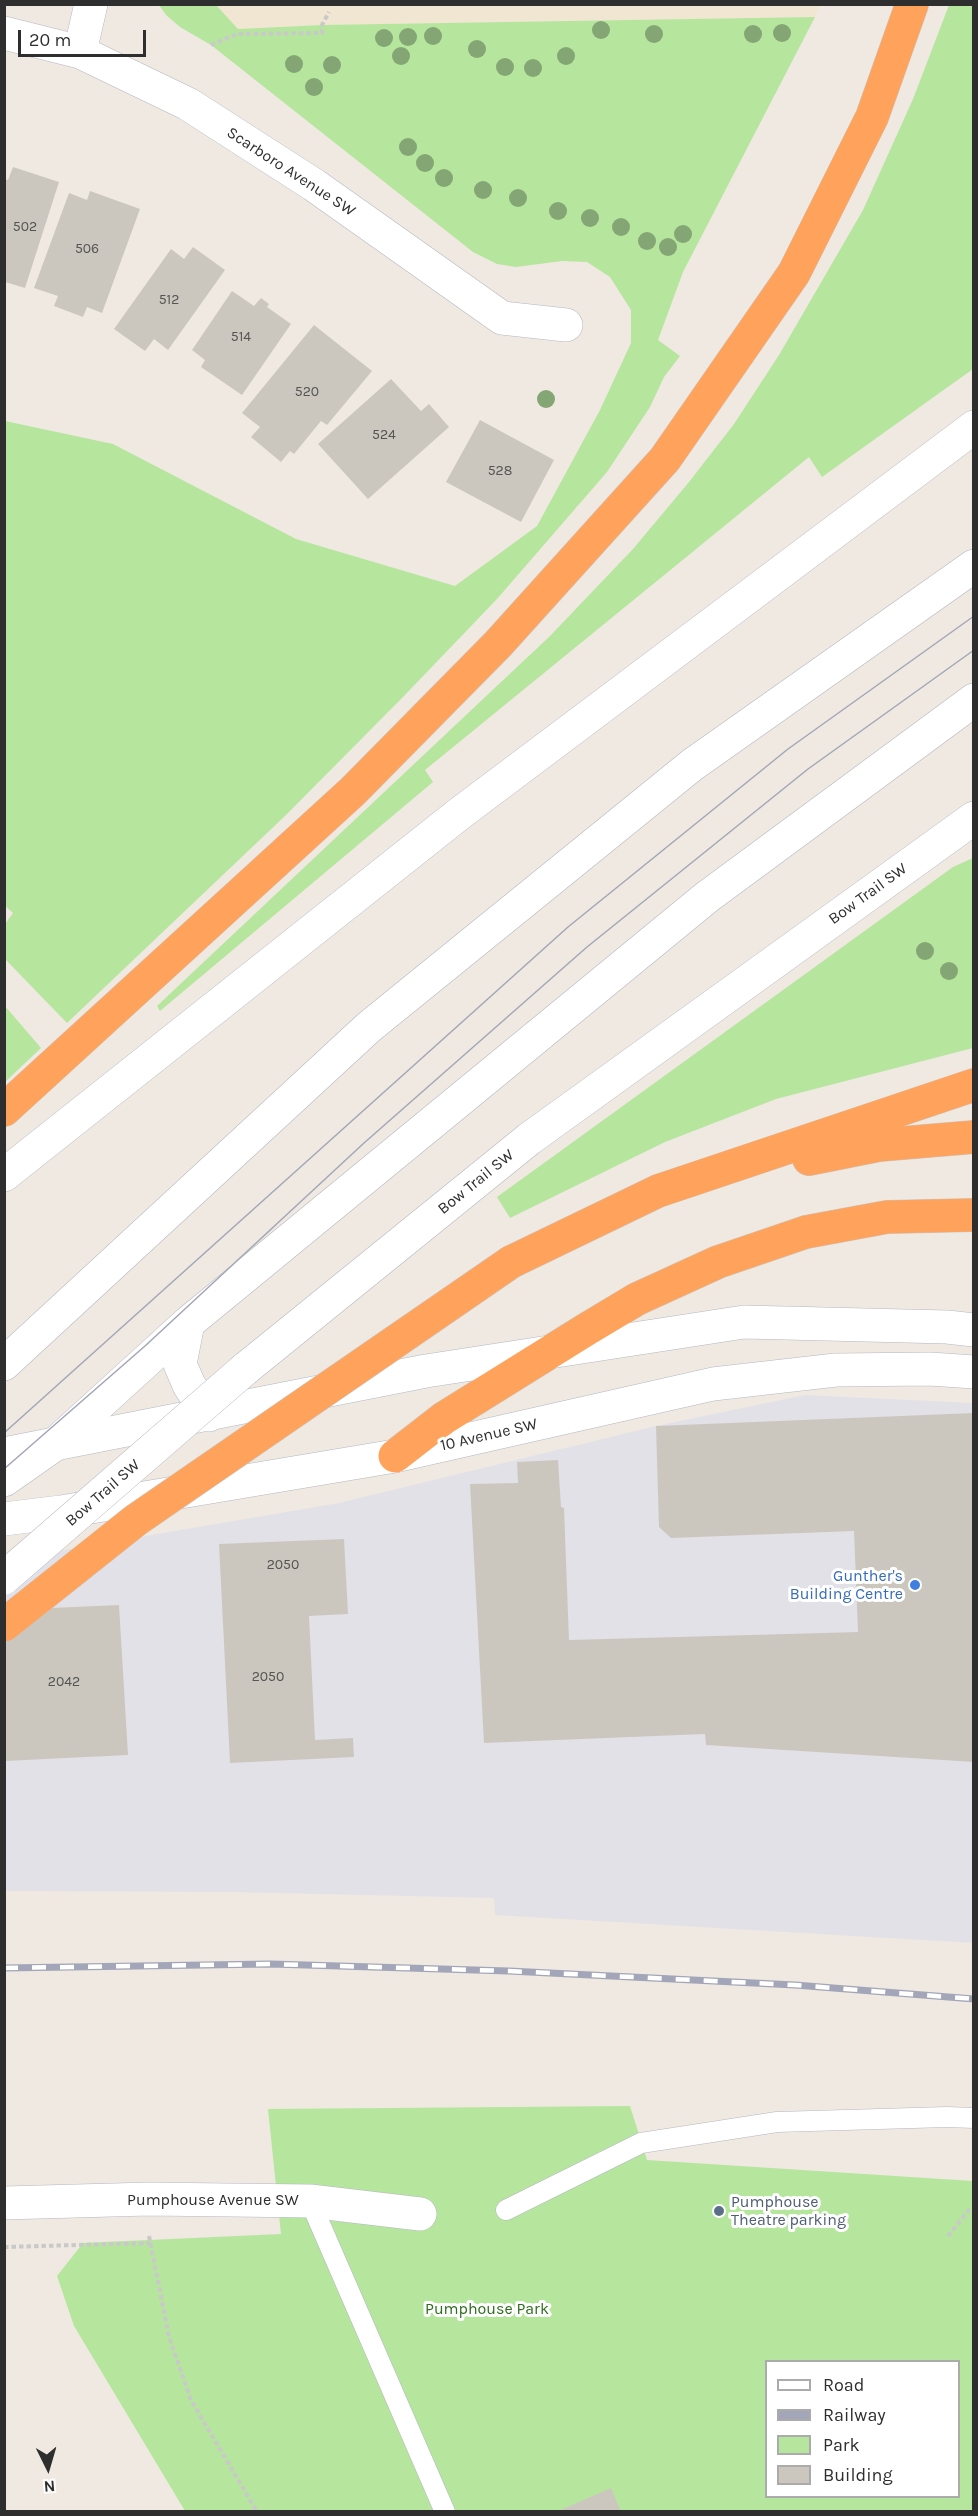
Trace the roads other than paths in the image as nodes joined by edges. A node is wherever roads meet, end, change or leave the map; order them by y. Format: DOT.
graph roads {
  1 [pos="90,4"];
  2 [pos="912,4"];
  3 [pos="4,33"];
  4 [pos="80,52"];
  5 [pos="566,325"];
  6 [pos="974,427"];
  7 [pos="974,566"];
  8 [pos="974,700"];
  9 [pos="974,818"];
  10 [pos="974,1085"];
  11 [pos="4,1110"];
  12 [pos="974,1137"];
  13 [pos="4,1175"];
  14 [pos="658,1191"];
  15 [pos="974,1215"];
  16 [pos="188,1323"];
  17 [pos="974,1330"];
  18 [pos="555,1349"];
  19 [pos="4,1364"];
  20 [pos="974,1372"];
  21 [pos="209,1415"];
  22 [pos="54,1445"];
  23 [pos="4,1454"];
  24 [pos="395,1456"];
  25 [pos="4,1480"];
  26 [pos="4,1519"];
  27 [pos="4,1578"];
  28 [pos="4,1625"];
  29 [pos="974,2118"];
  30 [pos="310,2201"];
  31 [pos="4,2203"];
  32 [pos="506,2210"];
  33 [pos="420,2214"];
  34 [pos="445,2511"];
  1 -- 4 [label="main road"];
  2 -- 11 [label="highway"];
  3 -- 4 [label="main road, Scarboro Avenue SW"];
  4 -- 5 [label="main road, Scarboro Avenue SW"];
  6 -- 13 [label="main road"];
  7 -- 19 [label="main road"];
  8 -- 16 [label="main road"];
  9 -- 27 [label="main road, Bow Trail SW, bridge"];
  10 -- 14 [label="highway"];
  12 -- 14 [label="highway"];
  14 -- 28 [label="highway, bridge"];
  15 -- 18 [label="highway"];
  16 -- 21 [label="main road"];
  16 -- 22 [label="main road"];
  17 -- 18 [label="main road"];
  18 -- 21 [label="main road"];
  18 -- 24 [label="highway"];
  20 -- 24 [label="main road, 10 Avenue SW"];
  21 -- 22 [label="main road"];
  22 -- 23 [label="main road"];
  22 -- 25 [label="main road"];
  24 -- 26 [label="main road, 10 Avenue SW"];
  29 -- 32 [label="lane"];
  30 -- 31 [label="main road, Pumphouse Avenue SW"];
  30 -- 33 [label="main road, Pumphouse Avenue SW"];
  30 -- 34 [label="lane"];
}
